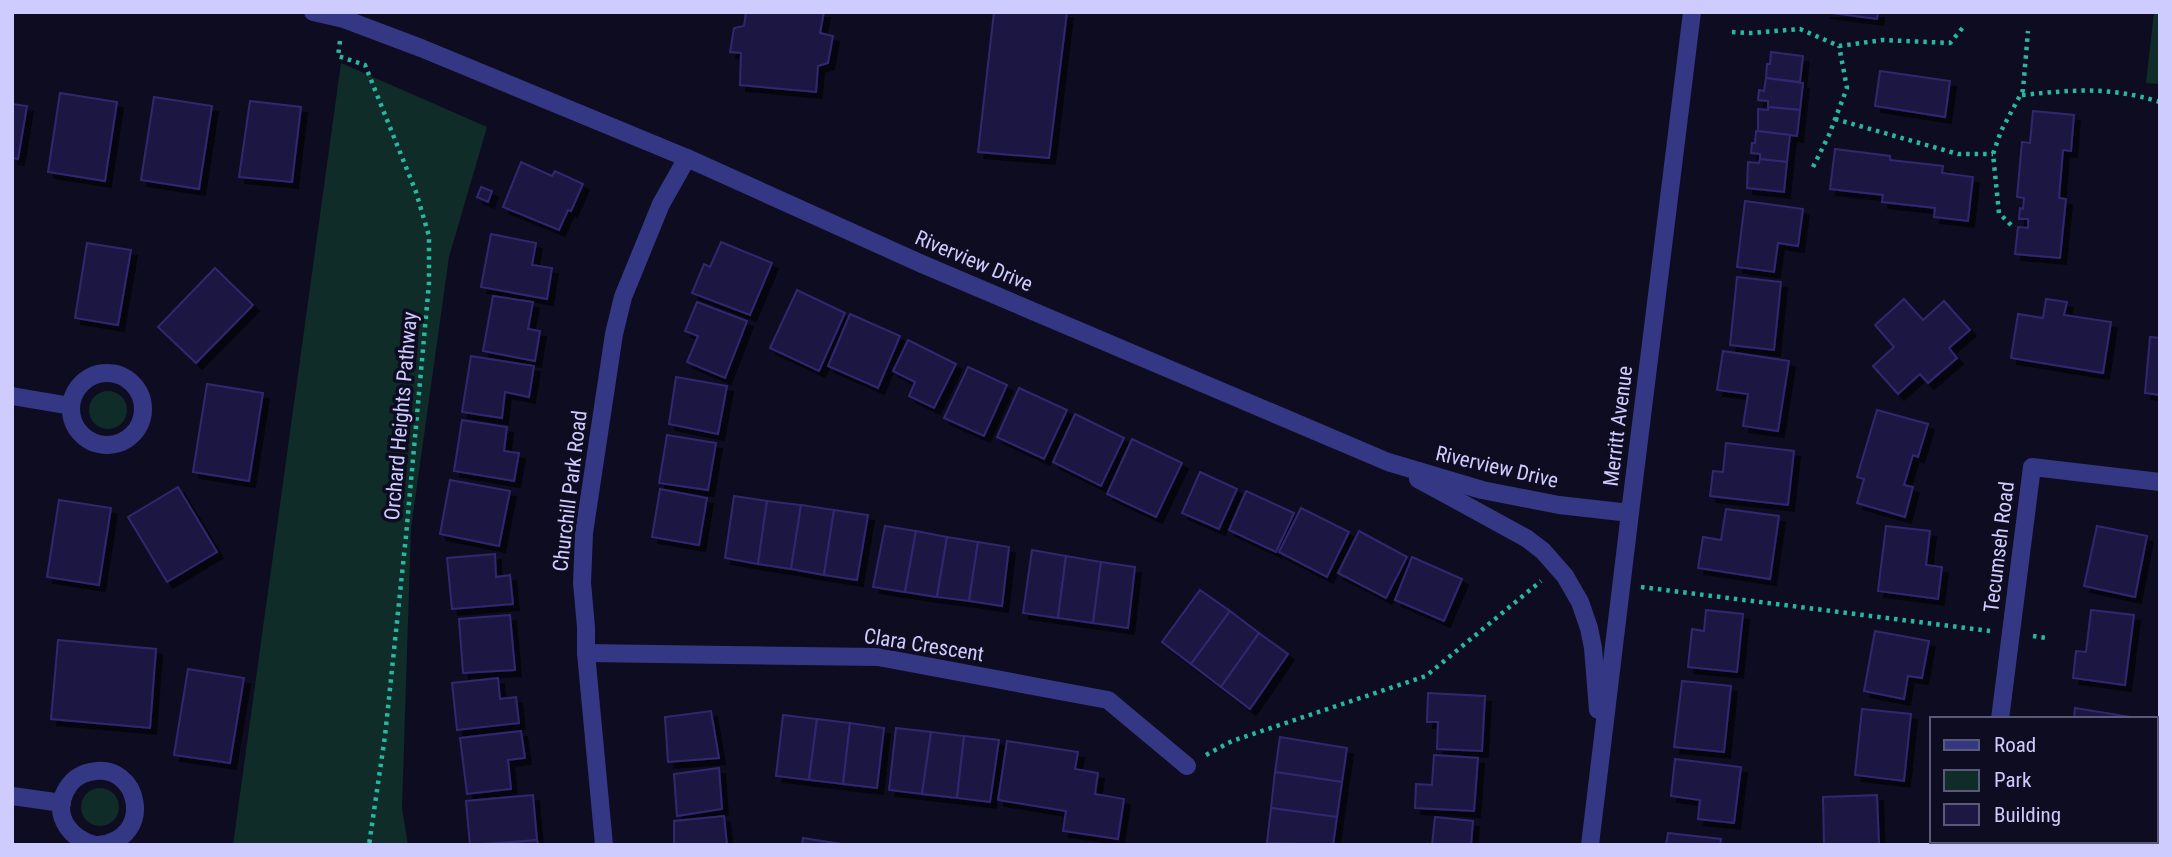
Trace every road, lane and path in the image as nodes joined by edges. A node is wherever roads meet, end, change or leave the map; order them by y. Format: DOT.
graph roads {
  1 [pos="313,12"];
  2 [pos="1692,12"];
  3 [pos="344,19"];
  4 [pos="1965,25"];
  5 [pos="2028,31"];
  6 [pos="1732,32"];
  7 [pos="1839,46"];
  8 [pos="2021,95"];
  9 [pos="2160,102"];
  10 [pos="1835,119"];
  11 [pos="1993,154"];
  12 [pos="687,158"];
  13 [pos="1813,167"];
  14 [pos="2011,225"];
  15 [pos="12,396"];
  16 [pos="71,407"];
  17 [pos="1388,462"];
  18 [pos="2160,482"];
  19 [pos="1630,513"];
  20 [pos="1565,576"];
  21 [pos="1621,585"];
  22 [pos="2011,634"];
  23 [pos="2046,638"];
  24 [pos="586,653"];
  25 [pos="2000,717"];
  26 [pos="1603,738"];
  27 [pos="1187,766"];
  28 [pos="12,796"];
  29 [pos="62,803"];
  30 [pos="97,845"];
  31 [pos="369,845"];
  32 [pos="604,845"];
  33 [pos="1590,845"];
  1 -- 3 [label="street, Riverview Drive"];
  2 -- 19 [label="street, Merritt Avenue"];
  3 -- 12 [label="street, Riverview Drive"];
  3 -- 31 [label="path, Orchard Heights Pathway"];
  4 -- 7 [label="path"];
  5 -- 8 [label="path"];
  6 -- 7 [label="path"];
  7 -- 10 [label="path"];
  8 -- 9 [label="path"];
  8 -- 11 [label="path"];
  10 -- 11 [label="path"];
  10 -- 13 [label="path"];
  11 -- 14 [label="path"];
  12 -- 17 [label="street, Riverview Drive"];
  12 -- 24 [label="street, Churchill Park Road"];
  15 -- 16 [label="street"];
  16 -- 16 [label="street"];
  17 -- 19 [label="street, Riverview Drive"];
  17 -- 20 [label="street"];
  18 -- 22 [label="street, Tecumseh Road"];
  19 -- 21 [label="street, Merritt Avenue"];
  20 -- 26 [label="street"];
  20 -- 27 [label="path"];
  21 -- 22 [label="path"];
  21 -- 26 [label="street, Merritt Avenue"];
  22 -- 23 [label="path"];
  22 -- 25 [label="street, Tecumseh Road"];
  24 -- 27 [label="street, Clara Crescent"];
  24 -- 32 [label="street, Churchill Park Road"];
  26 -- 33 [label="street, Merritt Avenue"];
  28 -- 29 [label="street"];
  29 -- 30 [label="street"];
  29 -- 30 [label="street"];
}
